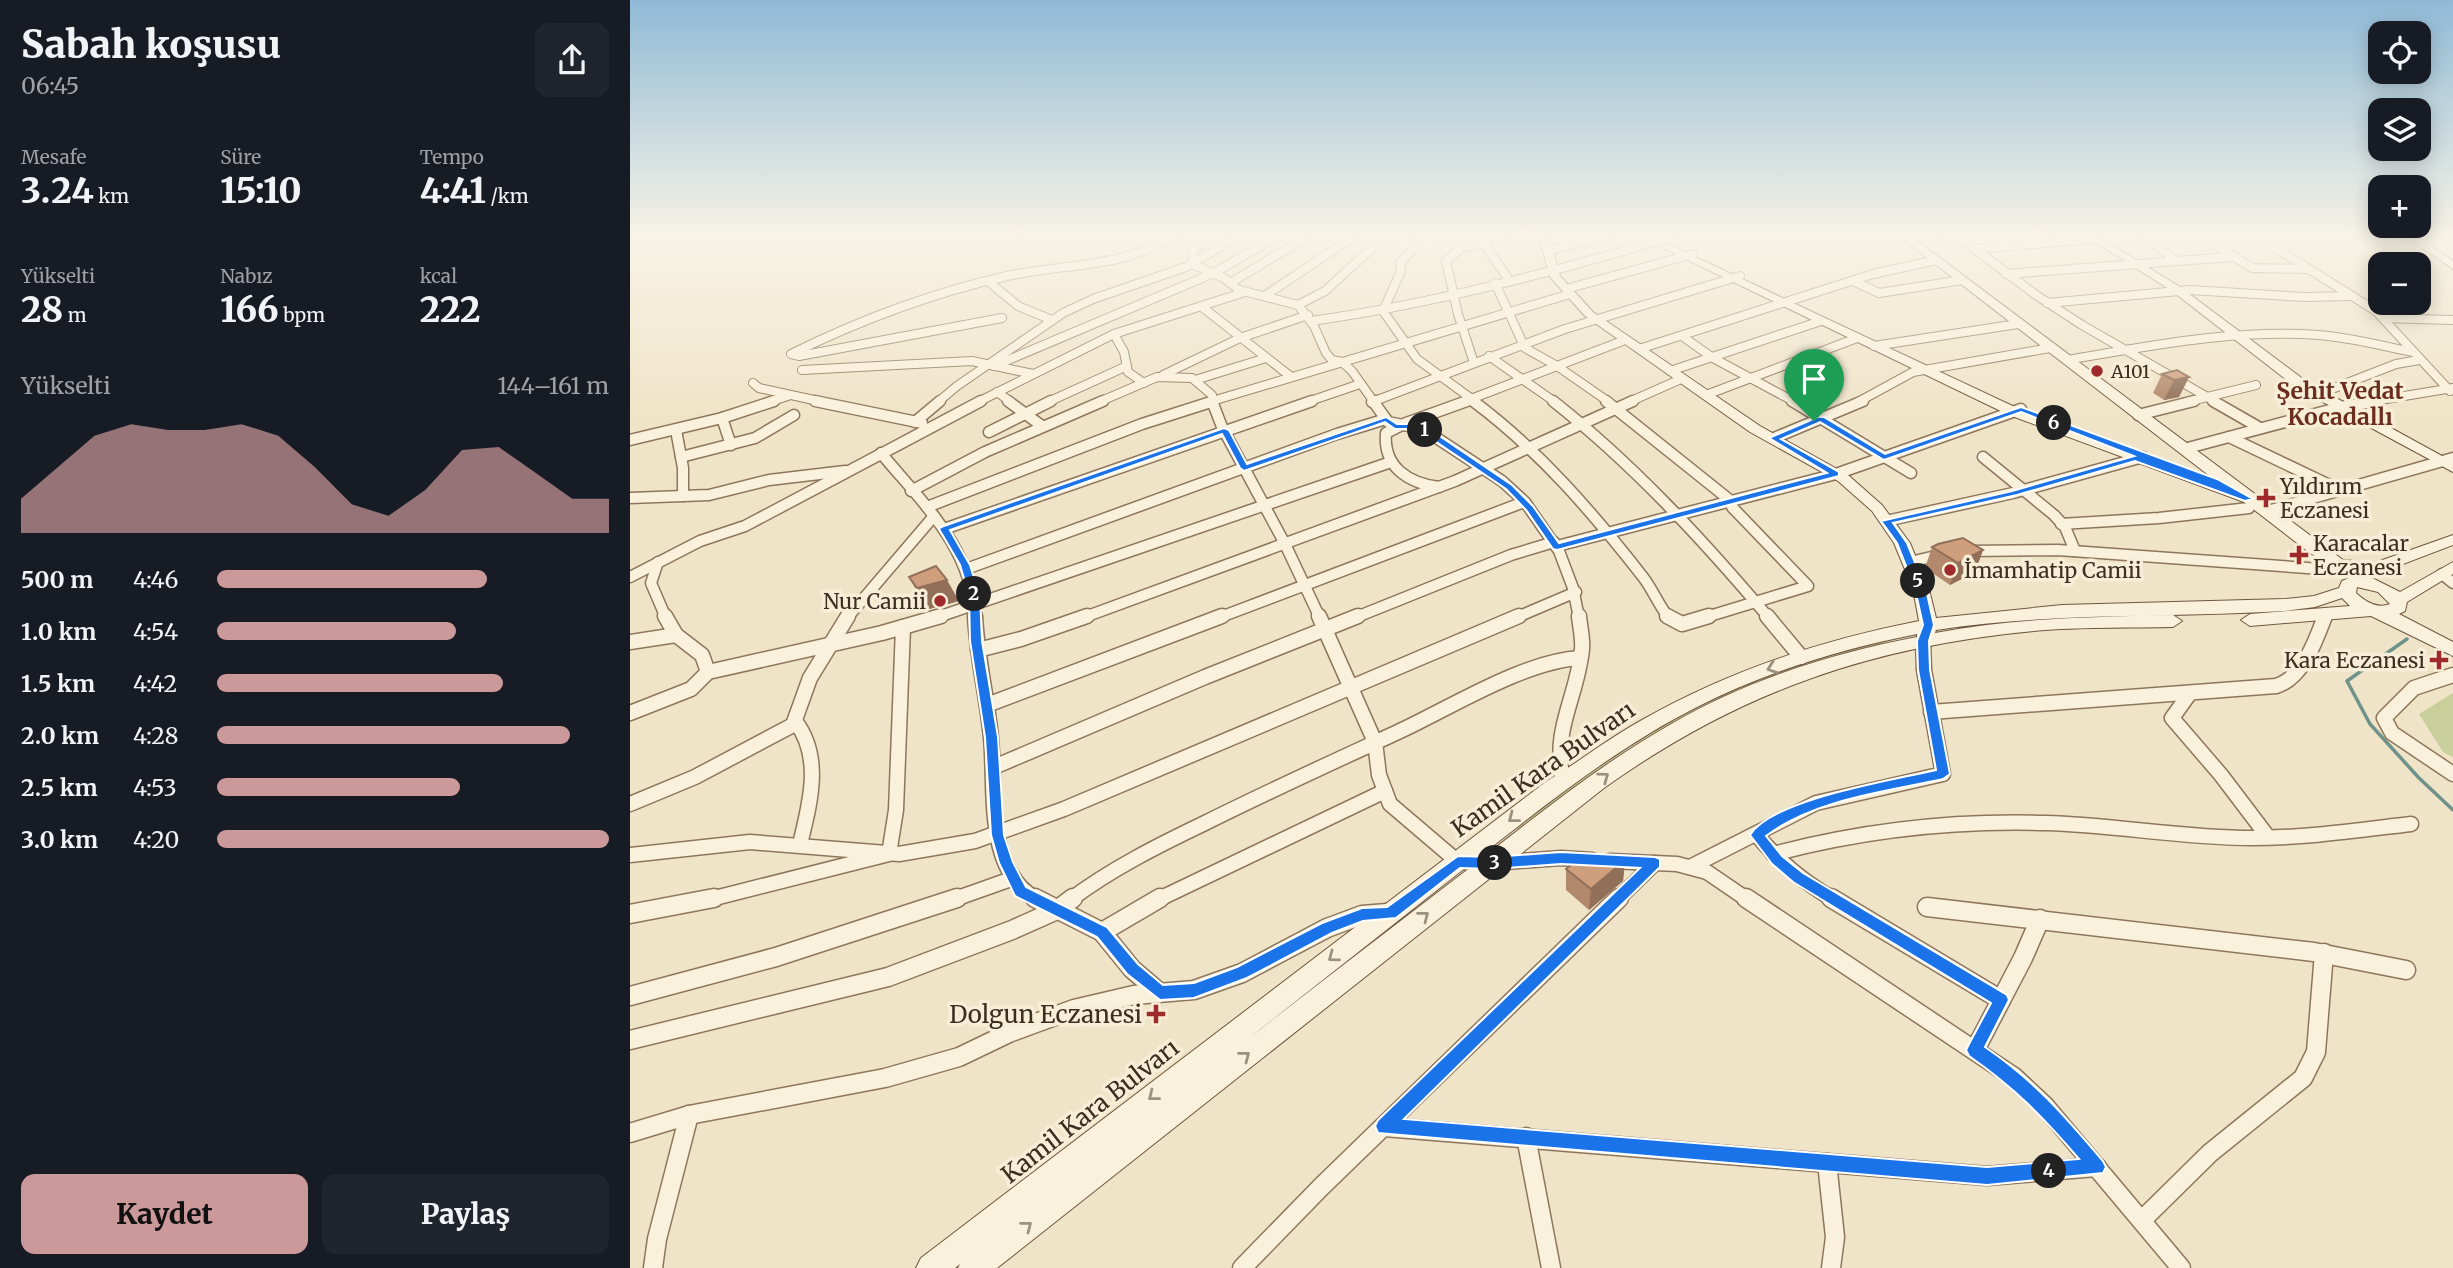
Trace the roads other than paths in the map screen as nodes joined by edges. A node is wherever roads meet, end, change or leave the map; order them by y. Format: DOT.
graph roads {
  1 [pos="944,296"];
  2 [pos="1006,296"];
  3 [pos="1101,296"];
  4 [pos="1159,296"];
  5 [pos="1232,296"];
  6 [pos="1270,296"];
  7 [pos="1314,296"];
  8 [pos="1390,296"];
  9 [pos="1445,296"];
  10 [pos="1455,296"];
  11 [pos="1500,296"];
  12 [pos="1554,296"];
  13 [pos="1573,296"];
  14 [pos="1672,296"];
  15 [pos="1777,296"];
  16 [pos="1807,296"];
  17 [pos="1982,296"];
  18 [pos="2037,296"];
  19 [pos="2129,296"];
  20 [pos="2184,296"];
  21 [pos="2292,296"];
  22 [pos="2343,296"];
  23 [pos="2351,296"];
  24 [pos="1789,302"];
  25 [pos="2047,303"];
  26 [pos="1298,305"];
  27 [pos="1201,306"];
  28 [pos="1383,311"];
  29 [pos="1507,313"];
  30 [pos="1002,318"];
  31 [pos="1309,318"];
  32 [pos="2383,318"];
  33 [pos="1595,319"];
  34 [pos="1052,320"];
  35 [pos="2453,320"];
  36 [pos="1821,321"];
  37 [pos="2018,324"];
  38 [pos="1462,326"];
  39 [pos="1114,334"];
  40 [pos="2234,335"];
  41 [pos="1682,336"];
  42 [pos="1240,338"];
  43 [pos="1857,338"];
  44 [pos="1625,340"];
  45 [pos="1407,343"];
  46 [pos="1524,344"];
  47 [pos="1878,345"];
  48 [pos="2050,348"];
  49 [pos="1639,349"];
  50 [pos="2126,350"];
  51 [pos="1489,356"];
  52 [pos="2416,356"];
  53 [pos="1266,358"];
  54 [pos="1713,358"];
  55 [pos="2067,360"];
  56 [pos="1342,362"];
  57 [pos="1474,363"];
  58 [pos="990,365"];
  59 [pos="1128,366"];
  60 [pos="1557,366"];
  61 [pos="1929,369"];
  62 [pos="802,370"];
  63 [pos="1033,374"];
  64 [pos="1676,375"];
  65 [pos="1290,376"];
  66 [pos="1157,377"];
  67 [pos="1441,377"];
  68 [pos="1524,378"];
  69 [pos="1750,379"];
  70 [pos="1195,380"];
  71 [pos="752,383"];
  72 [pos="1144,383"];
  73 [pos="1360,384"];
  74 [pos="2256,385"];
  75 [pos="2451,390"];
  76 [pos="997,393"];
  77 [pos="2319,394"];
  78 [pos="788,395"];
  79 [pos="1706,396"];
  80 [pos="2208,398"];
  81 [pos="1470,399"];
  82 [pos="1212,402"];
  83 [pos="1373,402"];
  84 [pos="1615,407"];
  85 [pos="2341,407"];
  86 [pos="2018,411"];
  87 [pos="1027,412"];
  88 [pos="794,415"];
  89 [pos="2138,415"];
  90 [pos="722,418"];
  91 [pos="1821,418"];
  92 [pos="915,422"];
  93 [pos="1390,423"];
  94 [pos="1580,423"];
  95 [pos="933,425"];
  96 [pos="1042,426"];
  97 [pos="2260,428"];
  98 [pos="676,430"];
  99 [pos="1224,430"];
  100 [pos="989,432"];
  101 [pos="2229,437"];
  102 [pos="1774,438"];
  103 [pos="630,440"];
  104 [pos="731,445"];
  105 [pos="1527,447"];
  106 [pos="2184,449"];
  107 [pos="881,453"];
  108 [pos="681,457"];
  109 [pos="1884,457"];
  110 [pos="1983,457"];
  111 [pos="2139,458"];
  112 [pos="1391,462"];
  113 [pos="2449,462"];
  114 [pos="1244,468"];
  115 [pos="1481,469"];
  116 [pos="853,470"];
  117 [pos="1911,473"];
  118 [pos="1836,474"];
  119 [pos="1439,487"];
  120 [pos="2025,490"];
  121 [pos="2340,490"];
  122 [pos="911,491"];
  123 [pos="684,496"];
  124 [pos="630,498"];
  125 [pos="1731,500"];
  126 [pos="1524,502"];
  127 [pos="1262,503"];
  128 [pos="2249,503"];
  129 [pos="2271,510"];
  130 [pos="930,511"];
  131 [pos="1677,515"];
  132 [pos="1886,521"];
  133 [pos="2061,524"];
  134 [pos="944,529"];
  135 [pos="1608,534"];
  136 [pos="2453,540"];
  137 [pos="1285,544"];
  138 [pos="1556,544"];
  139 [pos="2075,551"];
  140 [pos="658,562"];
  141 [pos="1910,562"];
  142 [pos="2331,563"];
  143 [pos="966,569"];
  144 [pos="2449,575"];
  145 [pos="630,577"];
  146 [pos="2371,584"];
  147 [pos="1304,586"];
  148 [pos="2346,589"];
  149 [pos="1576,592"];
  150 [pos="975,603"];
  151 [pos="1756,603"];
  152 [pos="2399,603"];
  153 [pos="2375,610"];
  154 [pos="2326,614"];
  155 [pos="903,627"];
  156 [pos="1324,630"];
  157 [pos="1926,633"];
  158 [pos="676,635"];
  159 [pos="630,642"];
  160 [pos="2453,644"];
  161 [pos="828,645"];
  162 [pos="978,650"];
  163 [pos="2453,650"];
  164 [pos="1801,657"];
  165 [pos="1580,658"];
  166 [pos="708,672"];
  167 [pos="2453,675"];
  168 [pos="1352,686"];
  169 [pos="2190,693"];
  170 [pos="987,705"];
  171 [pos="1931,712"];
  172 [pos="630,713"];
  173 [pos="795,722"];
  174 [pos="1375,742"];
  175 [pos="994,767"];
  176 [pos="2453,774"];
  177 [pos="1563,782"];
  178 [pos="1385,791"];
  179 [pos="630,804"];
  180 [pos="2411,824"];
  181 [pos="998,835"];
  182 [pos="1757,835"];
  183 [pos="2268,837"];
  184 [pos="800,845"];
  185 [pos="889,853"];
  186 [pos="1773,854"];
  187 [pos="630,855"];
  188 [pos="1458,862"];
  189 [pos="1492,863"];
  190 [pos="1655,863"];
  191 [pos="1690,867"];
  192 [pos="1014,878"];
  193 [pos="1927,907"];
  194 [pos="1057,911"];
  195 [pos="1390,913"];
  196 [pos="630,914"];
  197 [pos="2040,919"];
  198 [pos="1102,932"];
  199 [pos="2323,953"];
  200 [pos="2406,970"];
  201 [pos="1160,993"];
  202 [pos="630,996"];
  203 [pos="2001,1000"];
  204 [pos="630,1040"];
  205 [pos="1975,1050"];
  206 [pos="689,1115"];
  207 [pos="1384,1126"];
  208 [pos="630,1133"];
  209 [pos="1526,1137"];
  210 [pos="1827,1163"];
  211 [pos="2097,1167"];
  212 [pos="2142,1220"];
  213 [pos="653,1268"];
  214 [pos="931,1268"];
  215 [pos="973,1268"];
  216 [pos="1242,1268"];
  217 [pos="1551,1268"];
  218 [pos="1830,1268"];
  219 [pos="2181,1268"];
  1 -- 30 [label="street"];
  2 -- 34 [label="street"];
  3 -- 34 [label="street"];
  4 -- 58 [label="street"];
  5 -- 27 [label="street"];
  6 -- 26 [label="street"];
  7 -- 26 [label="street"];
  8 -- 28 [label="street"];
  9 -- 28 [label="street"];
  10 -- 38 [label="street"];
  11 -- 29 [label="street"];
  12 -- 29 [label="street"];
  13 -- 33 [label="main road"];
  14 -- 33 [label="street"];
  15 -- 24 [label="main road"];
  16 -- 24 [label="street"];
  17 -- 37 [label="main road"];
  18 -- 25 [label="street"];
  19 -- 25 [label="street"];
  20 -- 40 [label="main road"];
  21 -- 22 [label="street"];
  23 -- 32 [label="street"];
  24 -- 36 [label="main road"];
  24 -- 41 [label="street"];
  24 -- 47 [label="main road"];
  25 -- 50 [label="street"];
  26 -- 31 [label="street"];
  27 -- 39 [label="street"];
  27 -- 42 [label="street"];
  28 -- 31 [label="street"];
  28 -- 45 [label="street"];
  29 -- 38 [label="street"];
  29 -- 46 [label="street"];
  31 -- 42 [label="street"];
  31 -- 56 [label="street"];
  32 -- 35 [label="street"];
  32 -- 52 [label="street"];
  33 -- 44 [label="main road"];
  33 -- 46 [label="street"];
  34 -- 58 [label="street"];
  36 -- 43 [label="main road"];
  36 -- 54 [label="street"];
  37 -- 47 [label="street"];
  37 -- 48 [label="main road"];
  38 -- 45 [label="street"];
  38 -- 57 [label="street"];
  39 -- 59 [label="street"];
  39 -- 63 [label="street"];
  40 -- 50 [label="street"];
  40 -- 52 [label="street"];
  40 -- 77 [label="main road"];
  41 -- 49 [label="street"];
  41 -- 54 [label="street"];
  42 -- 53 [label="street"];
  42 -- 66 [label="street"];
  43 -- 47 [label="main road"];
  43 -- 69 [label="street"];
  44 -- 49 [label="main road"];
  44 -- 60 [label="street"];
  45 -- 56 [label="street"];
  45 -- 67 [label="street"];
  46 -- 51 [label="street"];
  46 -- 60 [label="street"];
  47 -- 61 [label="main road"];
  48 -- 55 [label="main road"];
  48 -- 61 [label="street"];
  49 -- 64 [label="main road"];
  50 -- 55 [label="street"];
  50 -- 80 [label="street"];
  51 -- 57 [label="street"];
  51 -- 68 [label="street"];
  52 -- 75 [label="street"];
  52 -- 77 [label="street"];
  53 -- 65 [label="street"];
  53 -- 70 [label="street"];
  54 -- 64 [label="street"];
  54 -- 69 [label="street"];
  55 -- 89 [label="main road"];
  56 -- 65 [label="street"];
  56 -- 73 [label="street"];
  57 -- 67 [label="street"];
  58 -- 62 [label="street"];
  58 -- 63 [label="street"];
  58 -- 92 [label="street"];
  59 -- 72 [label="street"];
  59 -- 87 [label="street"];
  60 -- 68 [label="street"];
  60 -- 84 [label="street"];
  61 -- 86 [label="main road"];
  61 -- 91 [label="street"];
  63 -- 76 [label="street"];
  64 -- 79 [label="main road"];
  64 -- 84 [label="street"];
  65 -- 82 [label="street"];
  66 -- 70 [label="street"];
  66 -- 72 [label="street"];
  67 -- 81 [label="street"];
  67 -- 83 [label="street"];
  68 -- 81 [label="street"];
  68 -- 94 [label="street"];
  69 -- 79 [label="street"];
  69 -- 91 [label="street"];
  70 -- 82 [label="street"];
  71 -- 78 [label="street"];
  72 -- 96 [label="street"];
  73 -- 83 [label="street"];
  73 -- 99 [label="street"];
  74 -- 80 [label="street"];
  75 -- 85 [label="street"];
  76 -- 87 [label="street"];
  76 -- 95 [label="street"];
  77 -- 85 [label="main road"];
  78 -- 90 [label="street"];
  78 -- 92 [label="street"];
  79 -- 102 [label="main road"];
  80 -- 89 [label="street"];
  80 -- 97 [label="street"];
  81 -- 93 [label="street"];
  81 -- 105 [label="street"];
  82 -- 99 [label="street"];
  82 -- 130 [label="street"];
  83 -- 93 [label="street"];
  84 -- 94 [label="street"];
  84 -- 125 [label="street"];
  85 -- 97 [label="street"];
  85 -- 113 [label="main road"];
  86 -- 109 [label="street"];
  86 -- 111 [label="main road"];
  87 -- 96 [label="street"];
  87 -- 100 [label="street"];
  88 -- 104 [label="street"];
  89 -- 106 [label="main road"];
  90 -- 98 [label="street"];
  90 -- 104 [label="street"];
  91 -- 102 [label="street"];
  91 -- 109 [label="street"];
  92 -- 95 [label="street"];
  93 -- 112 [label="street"];
  93 -- 114 [label="street"];
  93 -- 115 [label="street"];
  94 -- 105 [label="street"];
  94 -- 131 [label="street"];
  95 -- 107 [label="street"];
  96 -- 122 [label="street"];
  97 -- 101 [label="street"];
  98 -- 103 [label="street"];
  98 -- 108 [label="street"];
  99 -- 114 [label="street"];
  99 -- 134 [label="street"];
  101 -- 106 [label="street"];
  101 -- 121 [label="street"];
  102 -- 118 [label="main road"];
  104 -- 108 [label="street"];
  105 -- 115 [label="street"];
  105 -- 135 [label="street"];
  106 -- 128 [label="main road"];
  107 -- 116 [label="street"];
  107 -- 122 [label="street"];
  108 -- 123 [label="street"];
  109 -- 117 [label="street"];
  109 -- 118 [label="street"];
  110 -- 120 [label="street"];
  111 -- 120 [label="street"];
  111 -- 128 [label="main road"];
  112 -- 119 [label="street"];
  112 -- 127 [label="street"];
  113 -- 121 [label="street"];
  114 -- 127 [label="street"];
  114 -- 143 [label="street"];
  115 -- 119 [label="street"];
  115 -- 126 [label="street"];
  116 -- 123 [label="street"];
  116 -- 140 [label="street"];
  118 -- 125 [label="street"];
  118 -- 132 [label="main road"];
  119 -- 137 [label="street"];
  120 -- 132 [label="street"];
  120 -- 133 [label="street"];
  121 -- 129 [label="street"];
  122 -- 130 [label="street"];
  123 -- 124 [label="street"];
  125 -- 131 [label="street"];
  125 -- 151 [label="street"];
  126 -- 138 [label="street"];
  126 -- 147 [label="street"];
  127 -- 137 [label="street"];
  127 -- 150 [label="street"];
  128 -- 133 [label="street"];
  128 -- 142 [label="main road"];
  130 -- 134 [label="street"];
  130 -- 161 [label="street"];
  131 -- 135 [label="street"];
  131 -- 151 [label="street"];
  132 -- 141 [label="main road"];
  133 -- 139 [label="street"];
  134 -- 143 [label="street"];
  135 -- 138 [label="street"];
  135 -- 151 [label="street"];
  136 -- 142 [label="main road"];
  136 -- 146 [label="main road"];
  137 -- 147 [label="street"];
  137 -- 162 [label="street"];
  138 -- 149 [label="street"];
  138 -- 156 [label="street"];
  139 -- 141 [label="street"];
  139 -- 142 [label="street"];
  140 -- 145 [label="street"];
  140 -- 158 [label="street"];
  141 -- 157 [label="main road"];
  142 -- 146 [label="main road"];
  142 -- 148 [label="main road"];
  143 -- 150 [label="street"];
  144 -- 152 [label="main road"];
  146 -- 148 [label="main road, Kamil Kara Bulvarı"];
  146 -- 152 [label="main road"];
  147 -- 156 [label="street"];
  147 -- 170 [label="street"];
  148 -- 153 [label="main road"];
  148 -- 157 [label="main road, Kamil Kara Bulvarı"];
  149 -- 165 [label="street"];
  149 -- 168 [label="street"];
  150 -- 155 [label="street"];
  150 -- 162 [label="street"];
  151 -- 164 [label="street"];
  152 -- 153 [label="main road, Kamil Kara Bulvarı"];
  152 -- 160 [label="main road"];
  153 -- 154 [label="main road, Kamil Kara Bulvarı"];
  153 -- 163 [label="main road"];
  154 -- 157 [label="main road, Kamil Kara Bulvarı"];
  154 -- 169 [label="street"];
  155 -- 161 [label="street"];
  155 -- 185 [label="street"];
  156 -- 168 [label="street"];
  156 -- 175 [label="street"];
  157 -- 164 [label="main road, Kamil Kara Bulvarı"];
  157 -- 171 [label="street"];
  189 -- 157 [label="main road, Kamil Kara Bulvarı, one-way"];
  158 -- 159 [label="street"];
  158 -- 166 [label="street"];
  161 -- 166 [label="street"];
  161 -- 173 [label="street"];
  162 -- 170 [label="street"];
  164 -- 177 [label="main road, Kamil Kara Bulvarı, one-way"];
  165 -- 174 [label="street"];
  165 -- 177 [label="street"];
  166 -- 172 [label="street"];
  167 -- 176 [label="street"];
  168 -- 174 [label="street"];
  168 -- 181 [label="street"];
  169 -- 171 [label="street"];
  169 -- 183 [label="street"];
  170 -- 175 [label="street"];
  171 -- 182 [label="street"];
  173 -- 179 [label="street"];
  173 -- 184 [label="street"];
  174 -- 178 [label="street"];
  174 -- 194 [label="street"];
  175 -- 181 [label="street"];
  177 -- 188 [label="main road, Kamil Kara Bulvarı, one-way"];
  178 -- 188 [label="street"];
  178 -- 198 [label="street"];
  180 -- 183 [label="street"];
  181 -- 185 [label="street"];
  181 -- 192 [label="street"];
  182 -- 186 [label="street"];
  182 -- 191 [label="street"];
  183 -- 186 [label="street"];
  184 -- 185 [label="street"];
  184 -- 187 [label="street"];
  185 -- 196 [label="street"];
  186 -- 203 [label="street"];
  188 -- 189 [label="street"];
  188 -- 195 [label="main road, Kamil Kara Bulvarı"];
  189 -- 190 [label="street"];
  215 -- 189 [label="main road, Kamil Kara Bulvarı, one-way"];
  190 -- 191 [label="street"];
  190 -- 207 [label="street"];
  191 -- 205 [label="street"];
  192 -- 194 [label="street"];
  192 -- 202 [label="street"];
  193 -- 197 [label="street"];
  194 -- 198 [label="street"];
  194 -- 204 [label="street"];
  195 -- 201 [label="street"];
  195 -- 214 [label="main road, Kamil Kara Bulvarı, one-way"];
  197 -- 199 [label="street"];
  197 -- 203 [label="street"];
  198 -- 201 [label="street"];
  199 -- 200 [label="street"];
  199 -- 212 [label="street"];
  201 -- 206 [label="street"];
  203 -- 205 [label="street"];
  205 -- 211 [label="street"];
  206 -- 208 [label="street"];
  206 -- 213 [label="street"];
  207 -- 209 [label="street"];
  207 -- 216 [label="street"];
  209 -- 210 [label="street"];
  209 -- 217 [label="street"];
  210 -- 211 [label="street"];
  210 -- 218 [label="street"];
  211 -- 212 [label="street"];
  212 -- 219 [label="street"];
}
